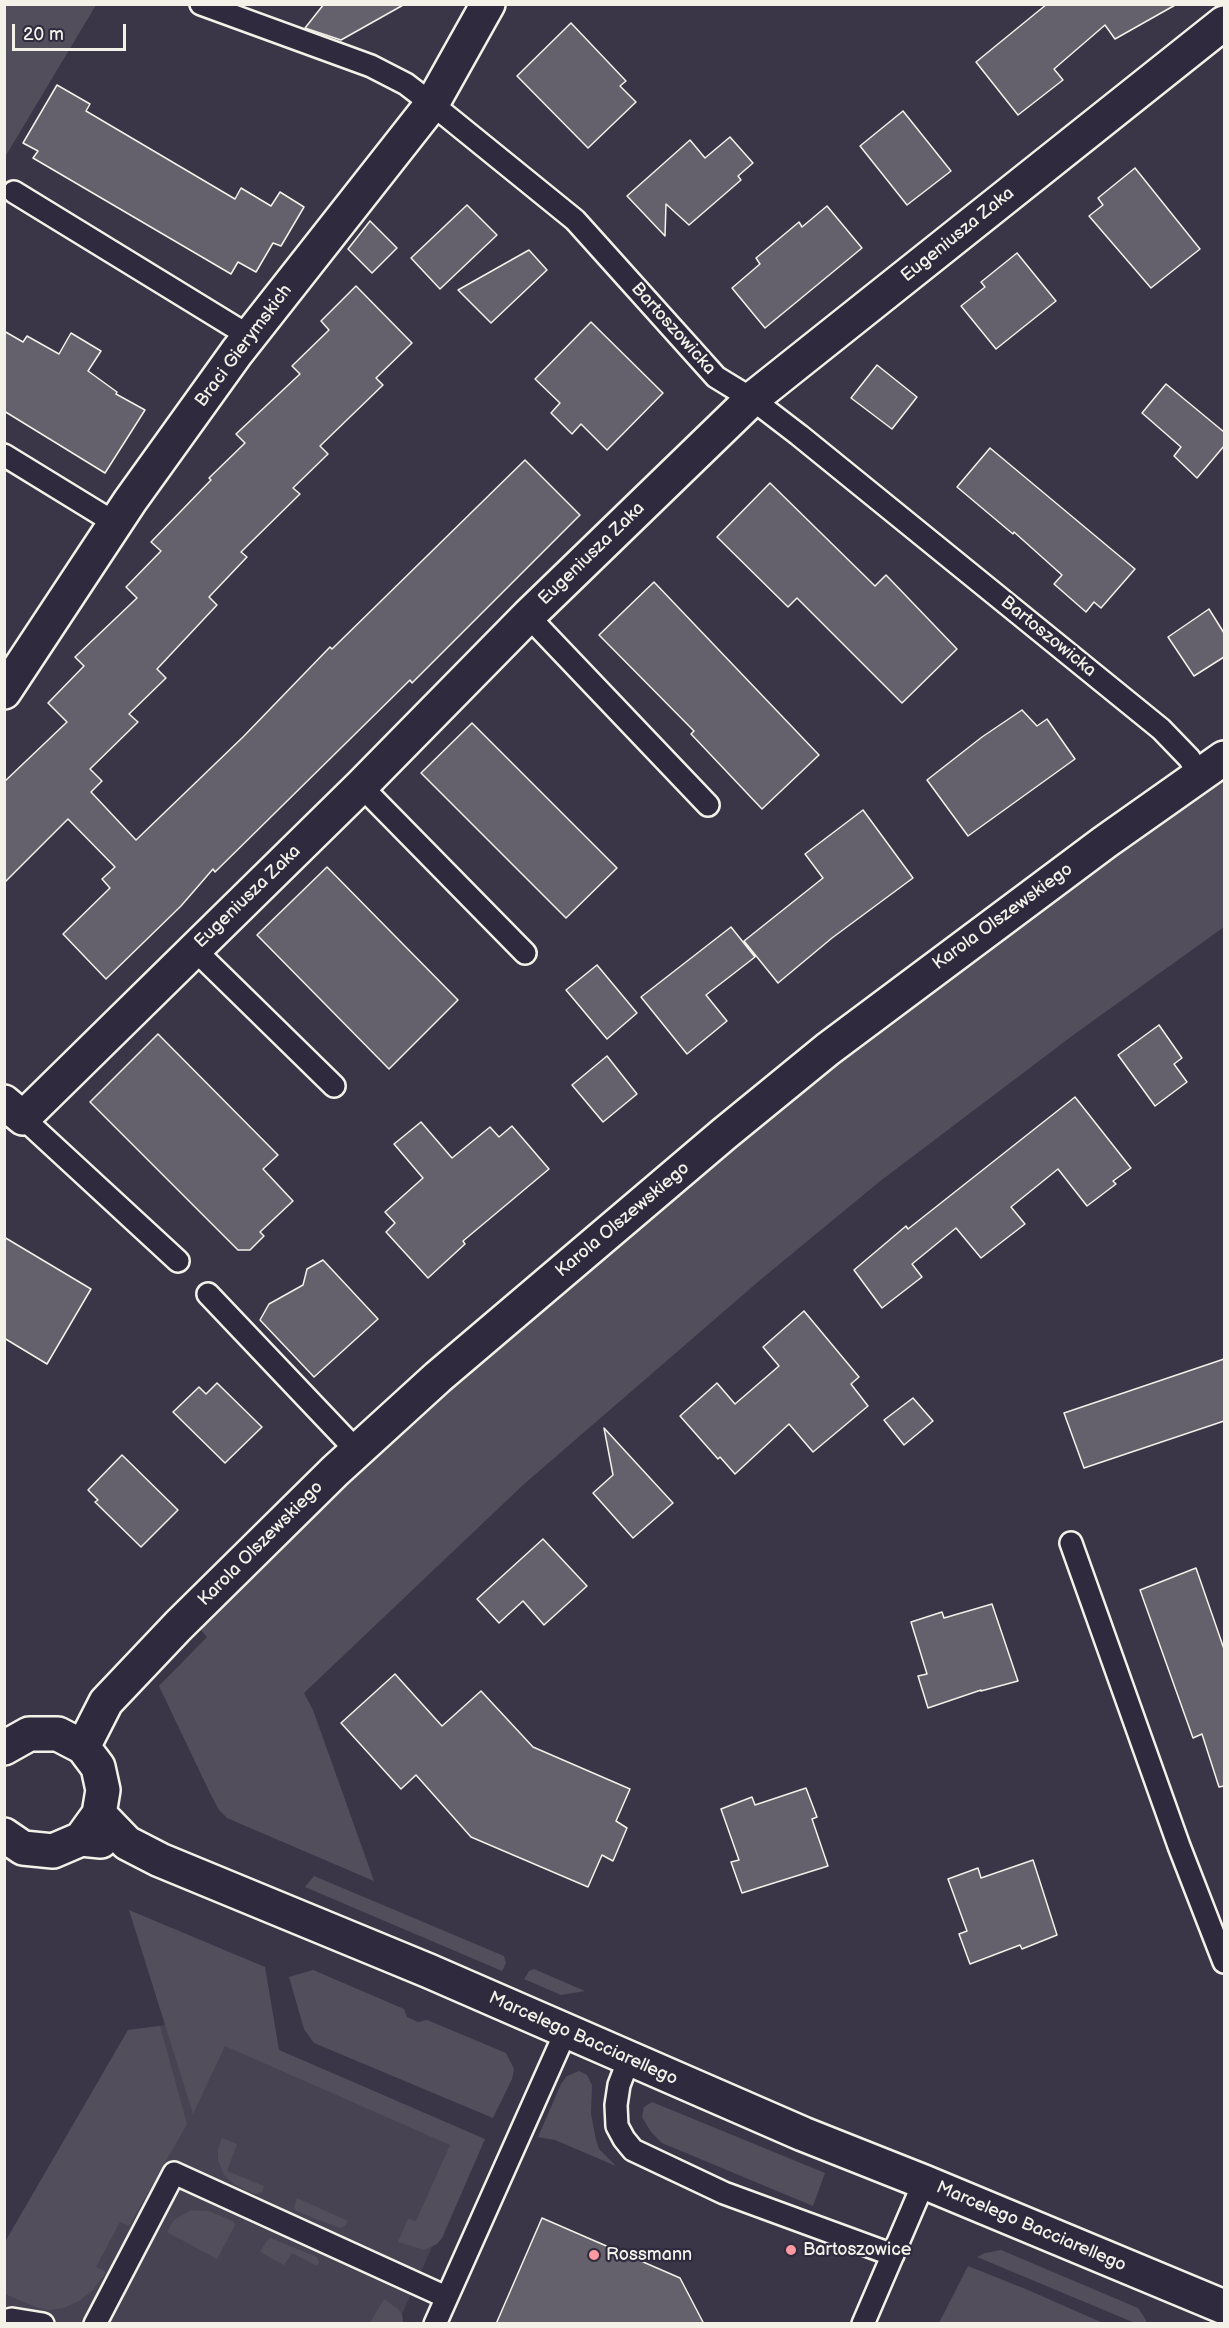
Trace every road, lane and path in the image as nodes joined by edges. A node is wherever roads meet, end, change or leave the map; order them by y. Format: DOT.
graph roads {
  1 [pos="201,4"];
  2 [pos="488,4"];
  3 [pos="1224,23"];
  4 [pos="432,104"];
  5 [pos="14,192"];
  6 [pos="249,336"];
  7 [pos="752,399"];
  8 [pos="4,455"];
  9 [pos="115,523"];
  10 [pos="528,616"];
  11 [pos="4,692"];
  12 [pos="1212,767"];
  13 [pos="361,786"];
  14 [pos="708,805"];
  15 [pos="194,949"];
  16 [pos="525,953"];
  17 [pos="334,1086"];
  18 [pos="14,1110"];
  19 [pos="178,1261"];
  20 [pos="208,1294"];
  21 [pos="357,1450"];
  22 [pos="1071,1543"];
  23 [pos="70,1741"];
  24 [pos="5,1748"];
  25 [pos="90,1827"];
  26 [pos="11,1845"];
  27 [pos="1224,1962"];
  28 [pos="566,2031"];
  29 [pos="629,2060"];
  30 [pos="924,2182"];
  31 [pos="894,2255"];
  32 [pos="446,2297"];
  33 [pos="1224,2307"];
  34 [pos="4,2321"];
  35 [pos="43,2324"];
  36 [pos="95,2324"];
  37 [pos="435,2324"];
  38 [pos="863,2324"];
  1 -- 4 [label="lane, Bartoszowicka"];
  2 -- 4 [label="street, Braci Gierymskich"];
  3 -- 7 [label="street, Eugeniusza Zaka"];
  4 -- 6 [label="street, Braci Gierymskich"];
  4 -- 7 [label="lane, Bartoszowicka"];
  5 -- 6 [label="lane"];
  6 -- 9 [label="street, Braci Gierymskich"];
  7 -- 10 [label="street, Eugeniusza Zaka"];
  7 -- 12 [label="lane, Bartoszowicka"];
  8 -- 9 [label="lane"];
  9 -- 11 [label="street, Braci Gierymskich"];
  10 -- 13 [label="street, Eugeniusza Zaka"];
  10 -- 14 [label="lane"];
  12 -- 21 [label="street, Karola Olszewskiego"];
  13 -- 15 [label="street, Eugeniusza Zaka"];
  13 -- 16 [label="lane"];
  15 -- 17 [label="lane"];
  15 -- 18 [label="street, Eugeniusza Zaka"];
  18 -- 19 [label="lane"];
  20 -- 21 [label="lane"];
  21 -- 23 [label="street, Karola Olszewskiego"];
  22 -- 27 [label="lane"];
  23 -- 24 [label="street"];
  23 -- 25 [label="street"];
  25 -- 26 [label="street"];
  25 -- 28 [label="street, Marcelego Bacciarellego"];
  28 -- 29 [label="street, Marcelego Bacciarellego"];
  28 -- 32 [label="lane"];
  29 -- 30 [label="street, Marcelego Bacciarellego"];
  29 -- 31 [label="lane"];
  30 -- 31 [label="lane"];
  30 -- 33 [label="street, Marcelego Bacciarellego"];
  31 -- 38 [label="lane"];
  32 -- 36 [label="lane"];
  32 -- 37 [label="lane"];
  34 -- 35 [label="lane"];
}
